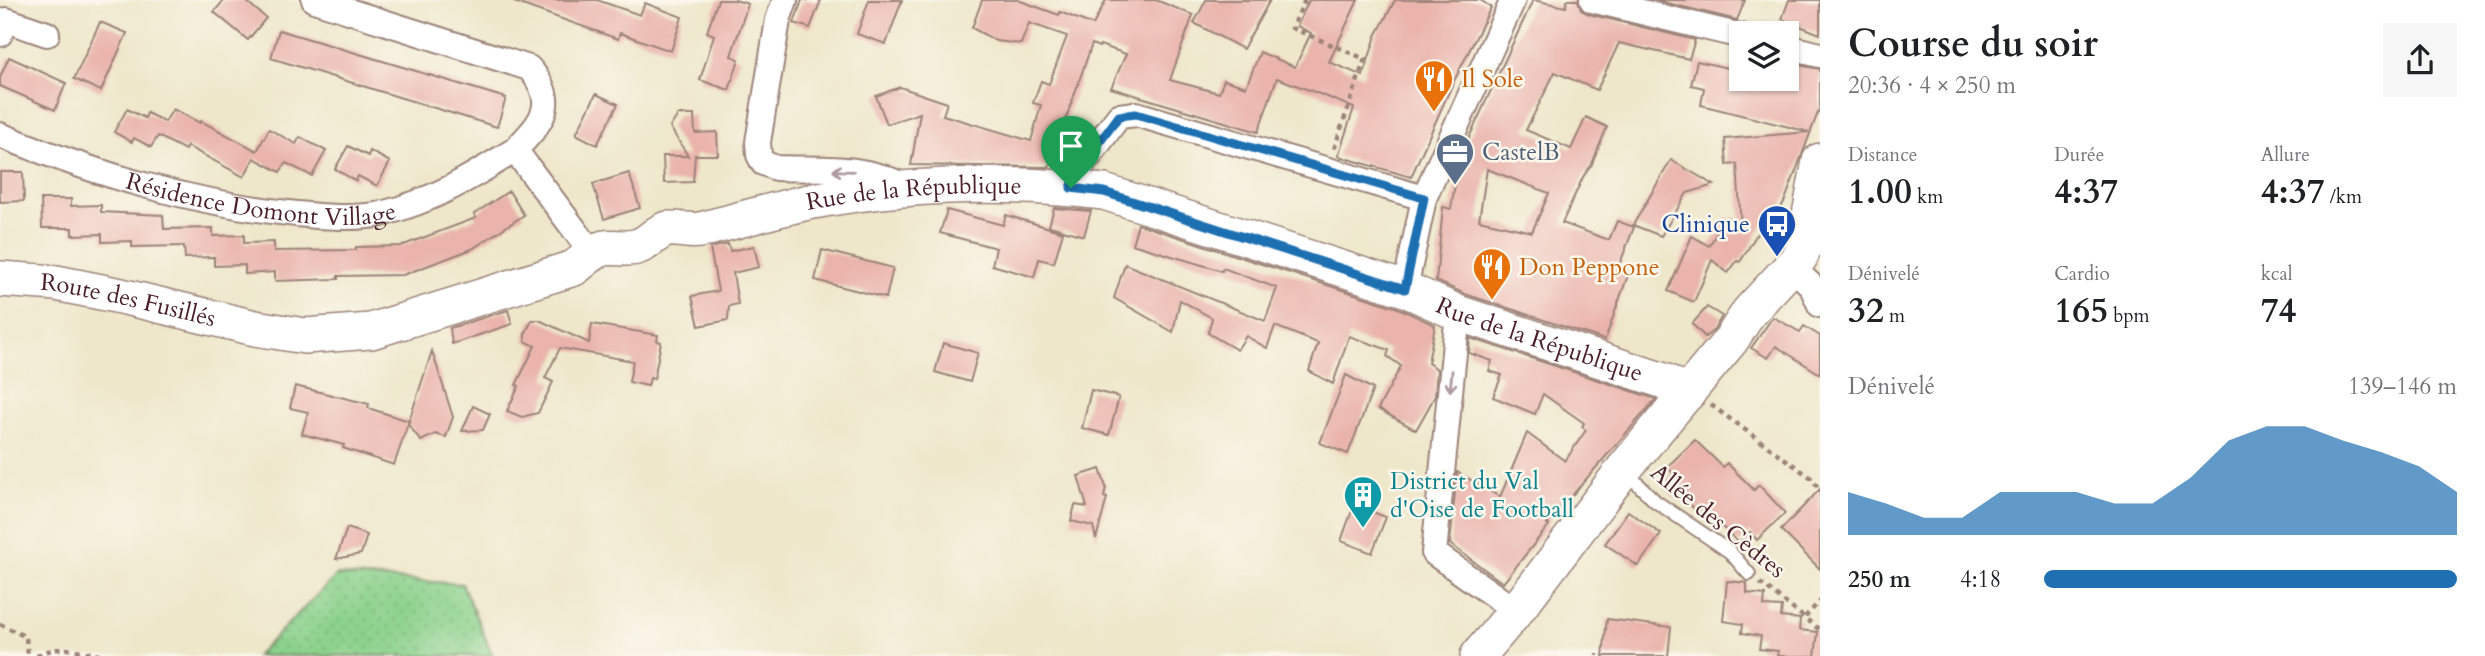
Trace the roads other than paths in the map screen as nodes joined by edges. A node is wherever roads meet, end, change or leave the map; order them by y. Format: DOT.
graph roads {
  1 [pos="314,0"];
  2 [pos="785,0"];
  3 [pos="1513,0"];
  4 [pos="1592,0"];
  5 [pos="1729,33"];
  6 [pos="0,34"];
  7 [pos="47,34"];
  8 [pos="1799,50"];
  9 [pos="1820,55"];
  10 [pos="0,135"];
  11 [pos="515,150"];
  12 [pos="1820,161"];
  13 [pos="1071,188"];
  14 [pos="907,189"];
  15 [pos="1424,198"];
  16 [pos="592,253"];
  17 [pos="1793,268"];
  18 [pos="0,279"];
  19 [pos="1405,289"];
  20 [pos="1820,305"];
  21 [pos="1458,313"];
  22 [pos="255,328"];
  23 [pos="1698,397"];
  24 [pos="1623,470"];
  25 [pos="1749,574"];
  26 [pos="1516,611"];
  27 [pos="1478,656"];
  1 -- 11 [label="street, Résidence Domont Village"];
  14 -- 2 [label="street, one-way"];
  3 -- 15 [label="street"];
  4 -- 5 [label="street"];
  6 -- 7 [label="street"];
  8 -- 9 [label="street"];
  10 -- 11 [label="street, Résidence Domont Village"];
  11 -- 16 [label="street"];
  12 -- 17 [label="street"];
  13 -- 14 [label="street, Rue de la République"];
  13 -- 15 [label="street"];
  13 -- 19 [label="street, Rue de la République"];
  14 -- 16 [label="street, Rue de la République"];
  15 -- 19 [label="street"];
  16 -- 22 [label="street, Rue de la République"];
  17 -- 20 [label="street"];
  17 -- 23 [label="street"];
  18 -- 22 [label="street, Route des Fusillés"];
  19 -- 21 [label="street, Rue de la République"];
  21 -- 23 [label="street, Rue de la République"];
  21 -- 26 [label="street, one-way"];
  23 -- 24 [label="street"];
  24 -- 25 [label="lane, Allée des Cèdres"];
  24 -- 26 [label="street"];
  26 -- 27 [label="street"];
}
